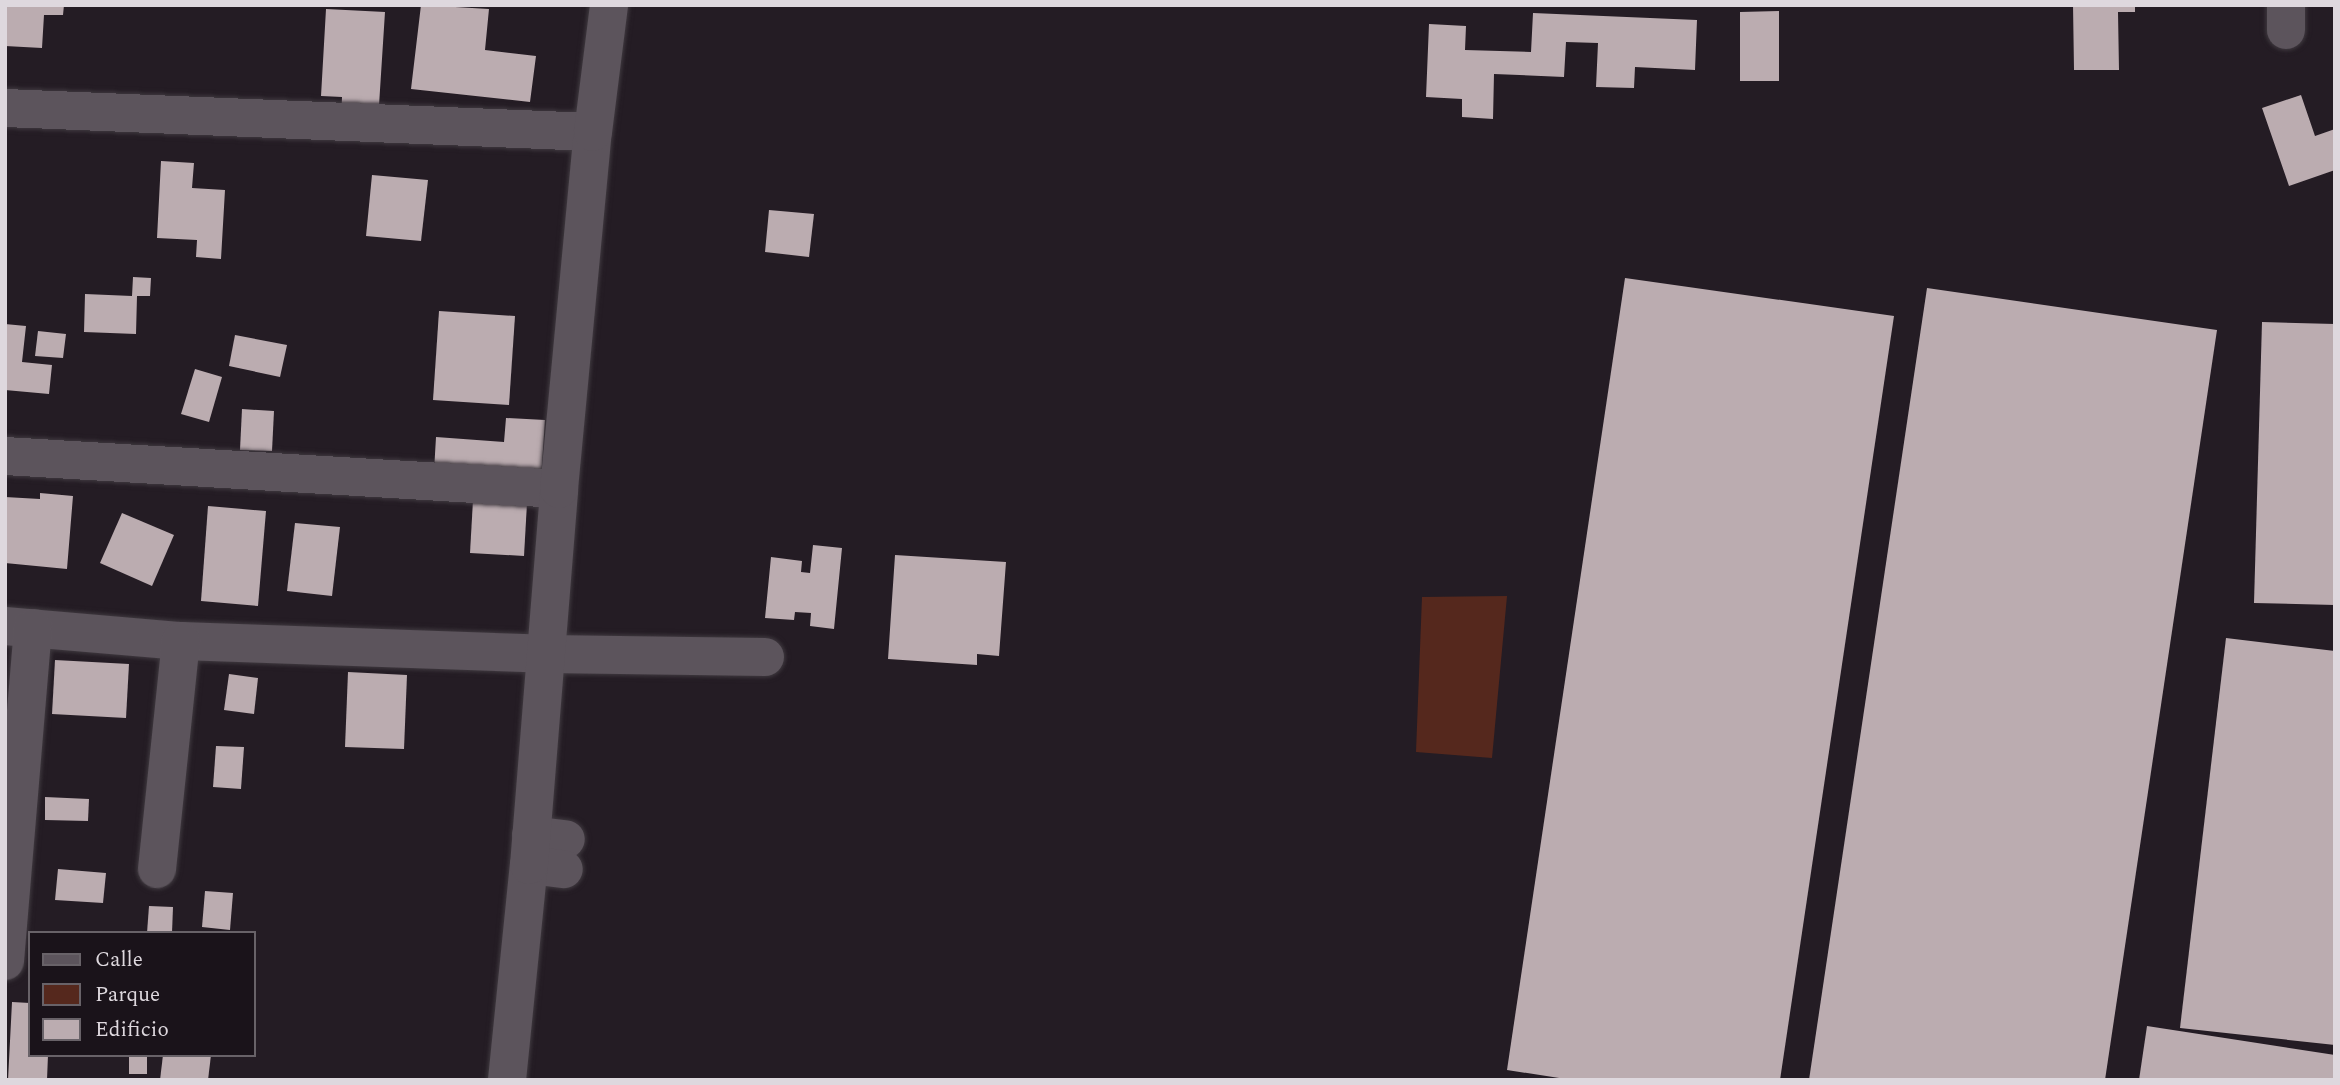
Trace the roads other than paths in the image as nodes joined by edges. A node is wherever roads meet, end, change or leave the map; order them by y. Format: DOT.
graph roads {
  1 [pos="609,5"];
  2 [pos="5,107"];
  3 [pos="593,132"];
  4 [pos="5,456"];
  5 [pos="559,489"];
  6 [pos="19,627"];
  7 [pos="181,640"];
  8 [pos="546,654"];
  9 [pos="765,657"];
  10 [pos="157,869"];
  11 [pos="5,961"];
  12 [pos="507,1080"];
  1 -- 3 [label="street"];
  2 -- 3 [label="street"];
  3 -- 5 [label="street"];
  4 -- 5 [label="street"];
  5 -- 8 [label="street"];
  6 -- 7 [label="street"];
  6 -- 11 [label="street"];
  7 -- 8 [label="street"];
  7 -- 10 [label="street"];
  8 -- 9 [label="street"];
  8 -- 12 [label="street"];
}
